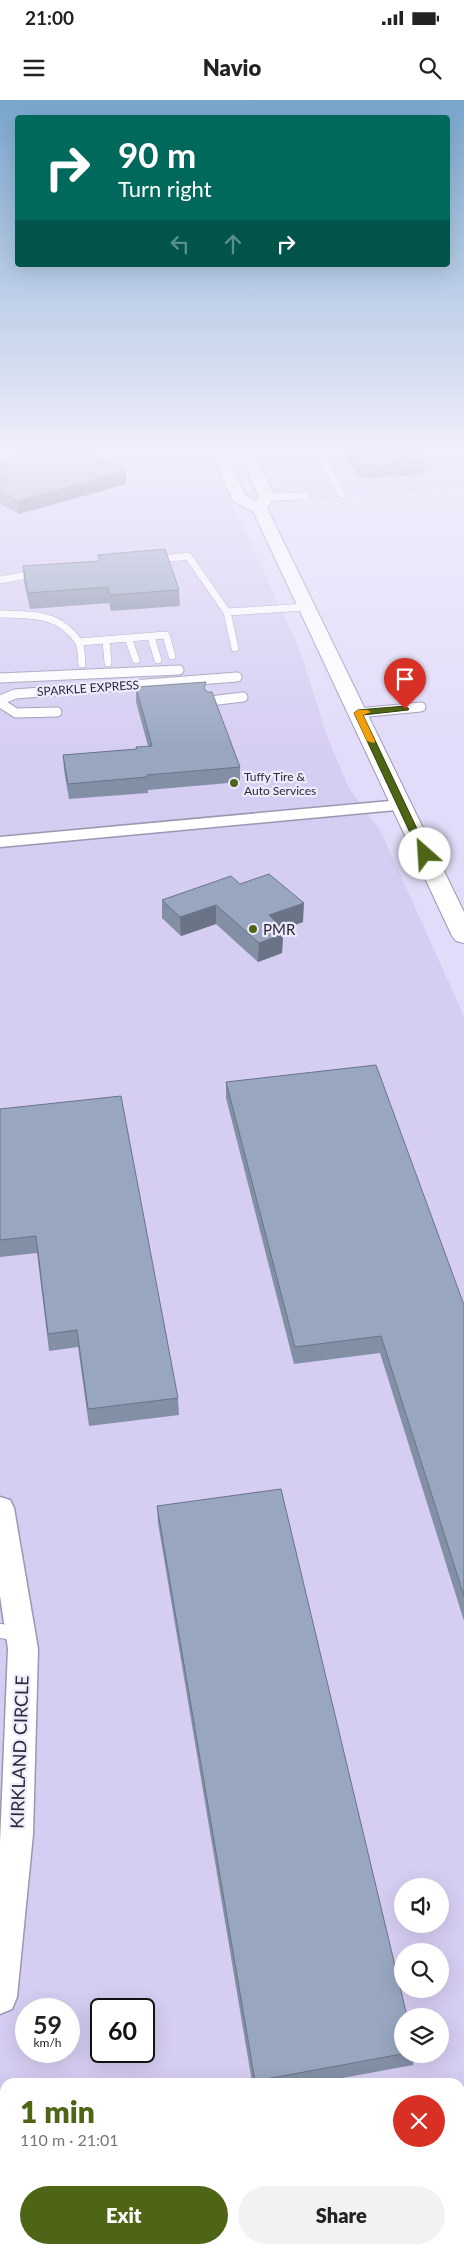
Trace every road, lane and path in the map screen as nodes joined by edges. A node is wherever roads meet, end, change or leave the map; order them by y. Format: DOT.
graph roads {
  1 [pos="283,549"];
  2 [pos="140,561"];
  3 [pos="46,572"];
  4 [pos="0,580"];
  5 [pos="307,607"];
  6 [pos="227,612"];
  7 [pos="0,614"];
  8 [pos="151,636"];
  9 [pos="128,638"];
  10 [pos="106,640"];
  11 [pos="79,642"];
  12 [pos="235,648"];
  13 [pos="172,656"];
  14 [pos="136,660"];
  15 [pos="158,660"];
  16 [pos="108,663"];
  17 [pos="82,664"];
  18 [pos="180,670"];
  19 [pos="236,676"];
  20 [pos="0,678"];
  21 [pos="244,697"];
  22 [pos="210,701"];
  23 [pos="421,708"];
  24 [pos="56,712"];
  25 [pos="358,713"];
  26 [pos="401,805"];
  27 [pos="0,842"];
  28 [pos="464,936"];
  29 [pos="0,1508"];
  30 [pos="10,1633"];
  31 [pos="0,1997"];
  1 -- 5 [label="main road"];
  2 -- 6 [label="lane"];
  3 -- 4 [label="lane"];
  5 -- 6 [label="lane"];
  5 -- 25 [label="main road"];
  6 -- 12 [label="lane"];
  7 -- 11 [label="lane"];
  8 -- 9 [label="lane"];
  8 -- 13 [label="lane"];
  8 -- 15 [label="lane"];
  9 -- 10 [label="lane"];
  9 -- 14 [label="lane"];
  10 -- 11 [label="lane"];
  10 -- 16 [label="lane"];
  11 -- 17 [label="lane"];
  18 -- 20 [label="lane"];
  19 -- 24 [label="lane, SPARKLE EXPRESS"];
  21 -- 22 [label="lane"];
  23 -- 25 [label="lane"];
  25 -- 26 [label="main road"];
  26 -- 27 [label="street"];
  26 -- 28 [label="main road"];
  29 -- 30 [label="street, KIRKLAND CIRCLE"];
  30 -- 31 [label="street, KIRKLAND CIRCLE"];
}
